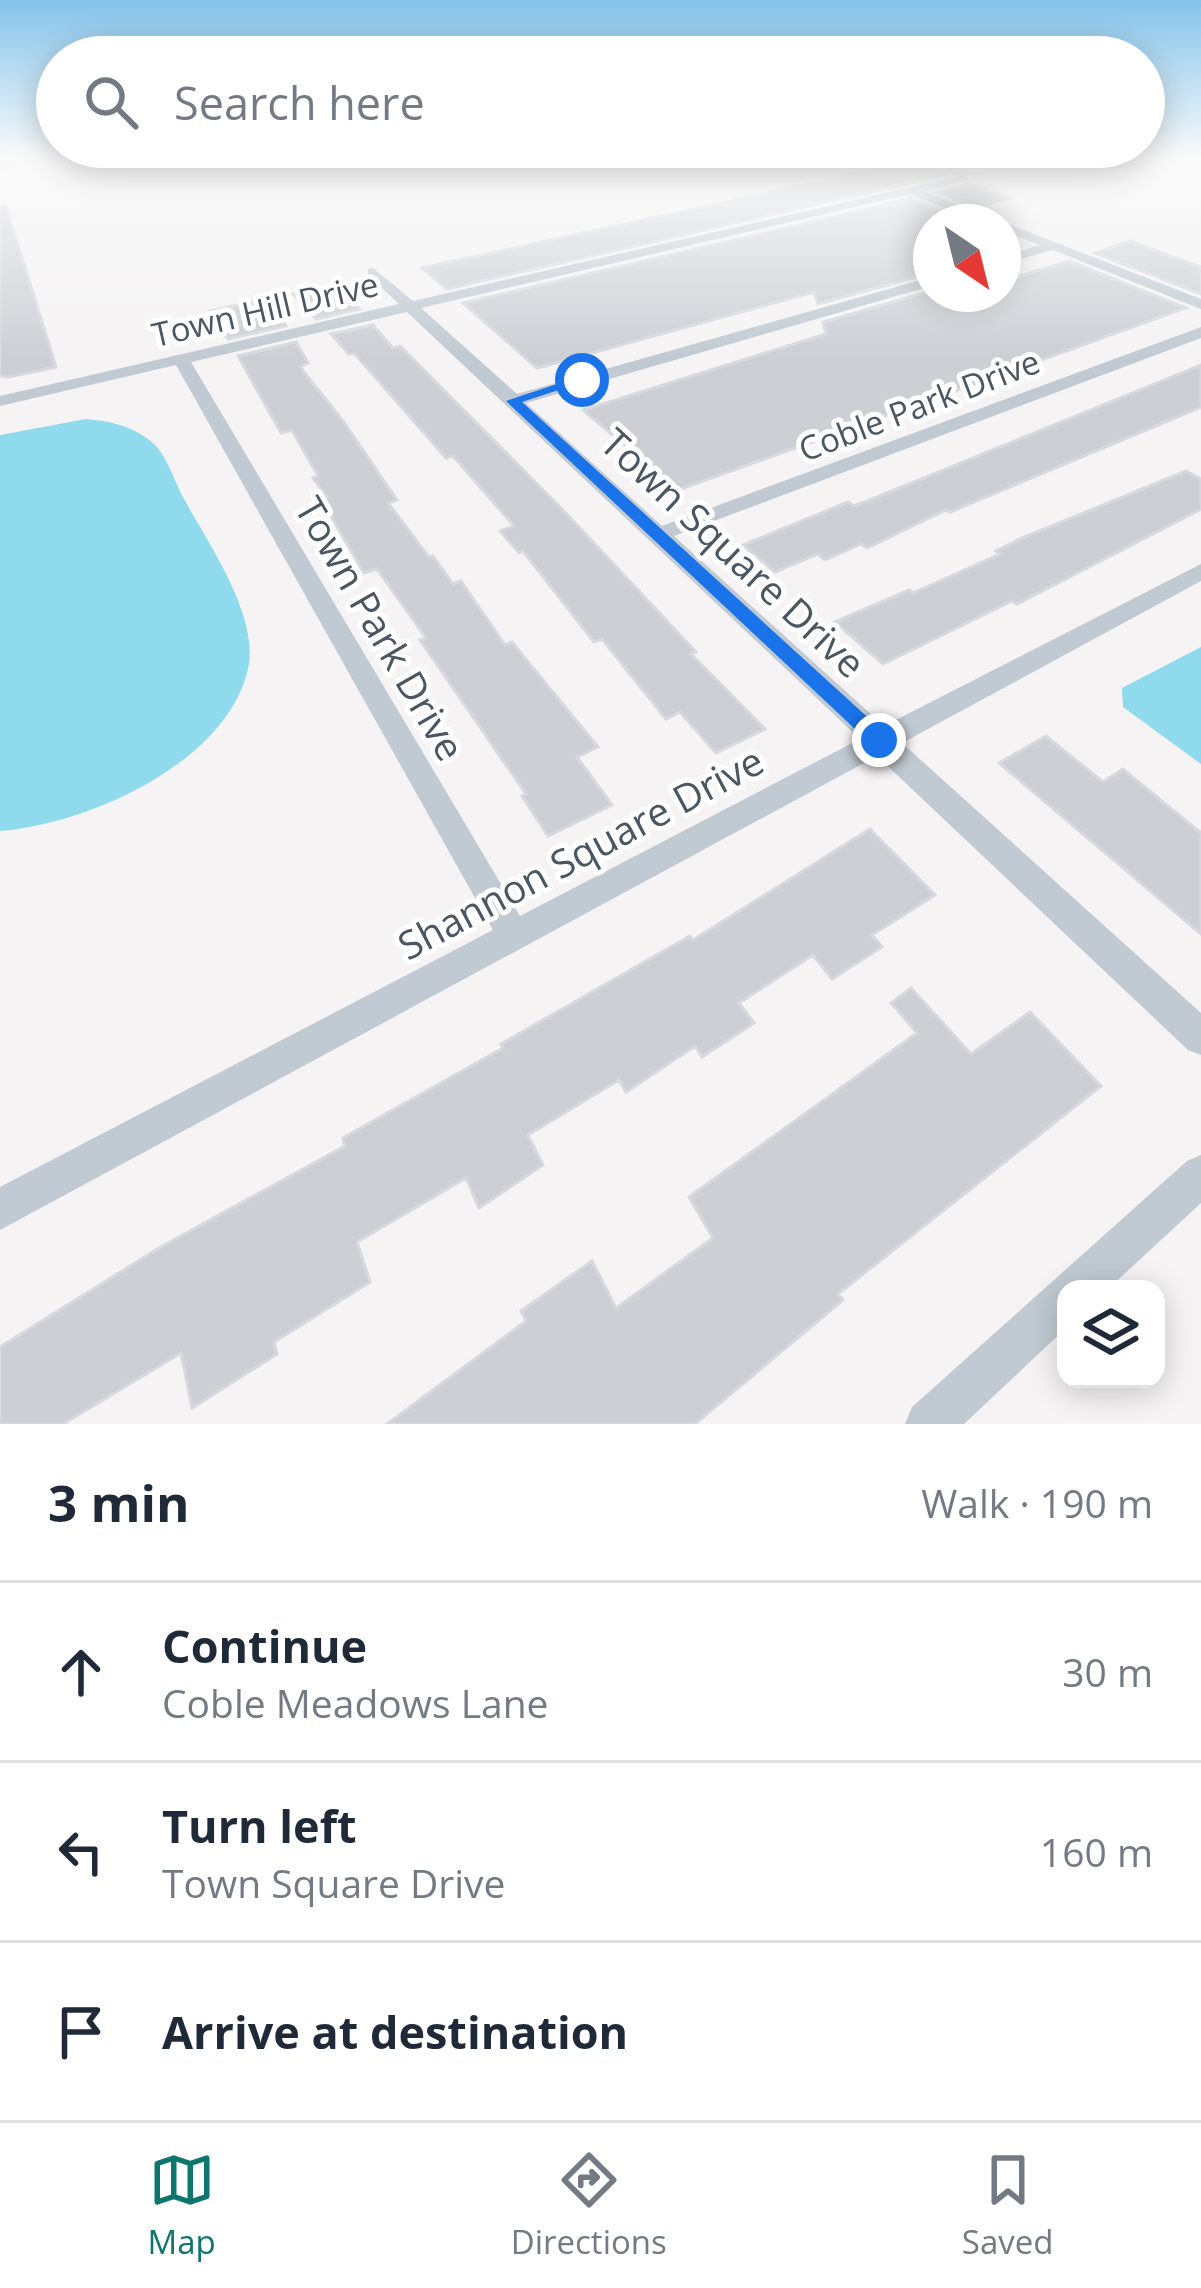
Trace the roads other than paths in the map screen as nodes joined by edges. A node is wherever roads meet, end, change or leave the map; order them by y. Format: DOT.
graph roads {
  1 [pos="763,224"];
  2 [pos="1021,233"];
  3 [pos="1053,246"];
  4 [pos="1021,255"];
  5 [pos="373,272"];
  6 [pos="913,286"];
  7 [pos="1201,304"];
  8 [pos="410,307"];
  9 [pos="1201,332"];
  10 [pos="181,359"];
  11 [pos="0,401"];
  12 [pos="513,401"];
  13 [pos="658,535"];
  14 [pos="1201,571"];
  15 [pos="879,740"];
  16 [pos="513,935"];
  17 [pos="1201,1037"];
  18 [pos="1201,1175"];
  19 [pos="0,1210"];
  20 [pos="1086,1280"];
  21 [pos="1057,1306"];
  22 [pos="929,1424"];
  1 -- 8 [label="street, Town Hill Drive"];
  2 -- 3 [label="street"];
  3 -- 4 [label="street"];
  3 -- 7 [label="street"];
  5 -- 8 [label="street, Town Square Drive"];
  6 -- 12 [label="street"];
  8 -- 10 [label="street, Town Hill Drive"];
  8 -- 12 [label="street, Town Square Drive"];
  9 -- 13 [label="street, Coble Park Drive"];
  10 -- 11 [label="street, Town Hill Drive"];
  10 -- 16 [label="street, Town Park Drive"];
  12 -- 13 [label="street, Town Square Drive"];
  13 -- 15 [label="street, Town Square Drive"];
  14 -- 15 [label="street, Shannon Square Drive"];
  15 -- 16 [label="street, Shannon Square Drive"];
  15 -- 17 [label="street, Town Square Drive"];
  16 -- 19 [label="street, Shannon Square Drive"];
  18 -- 20 [label="street"];
  21 -- 22 [label="street"];
}
